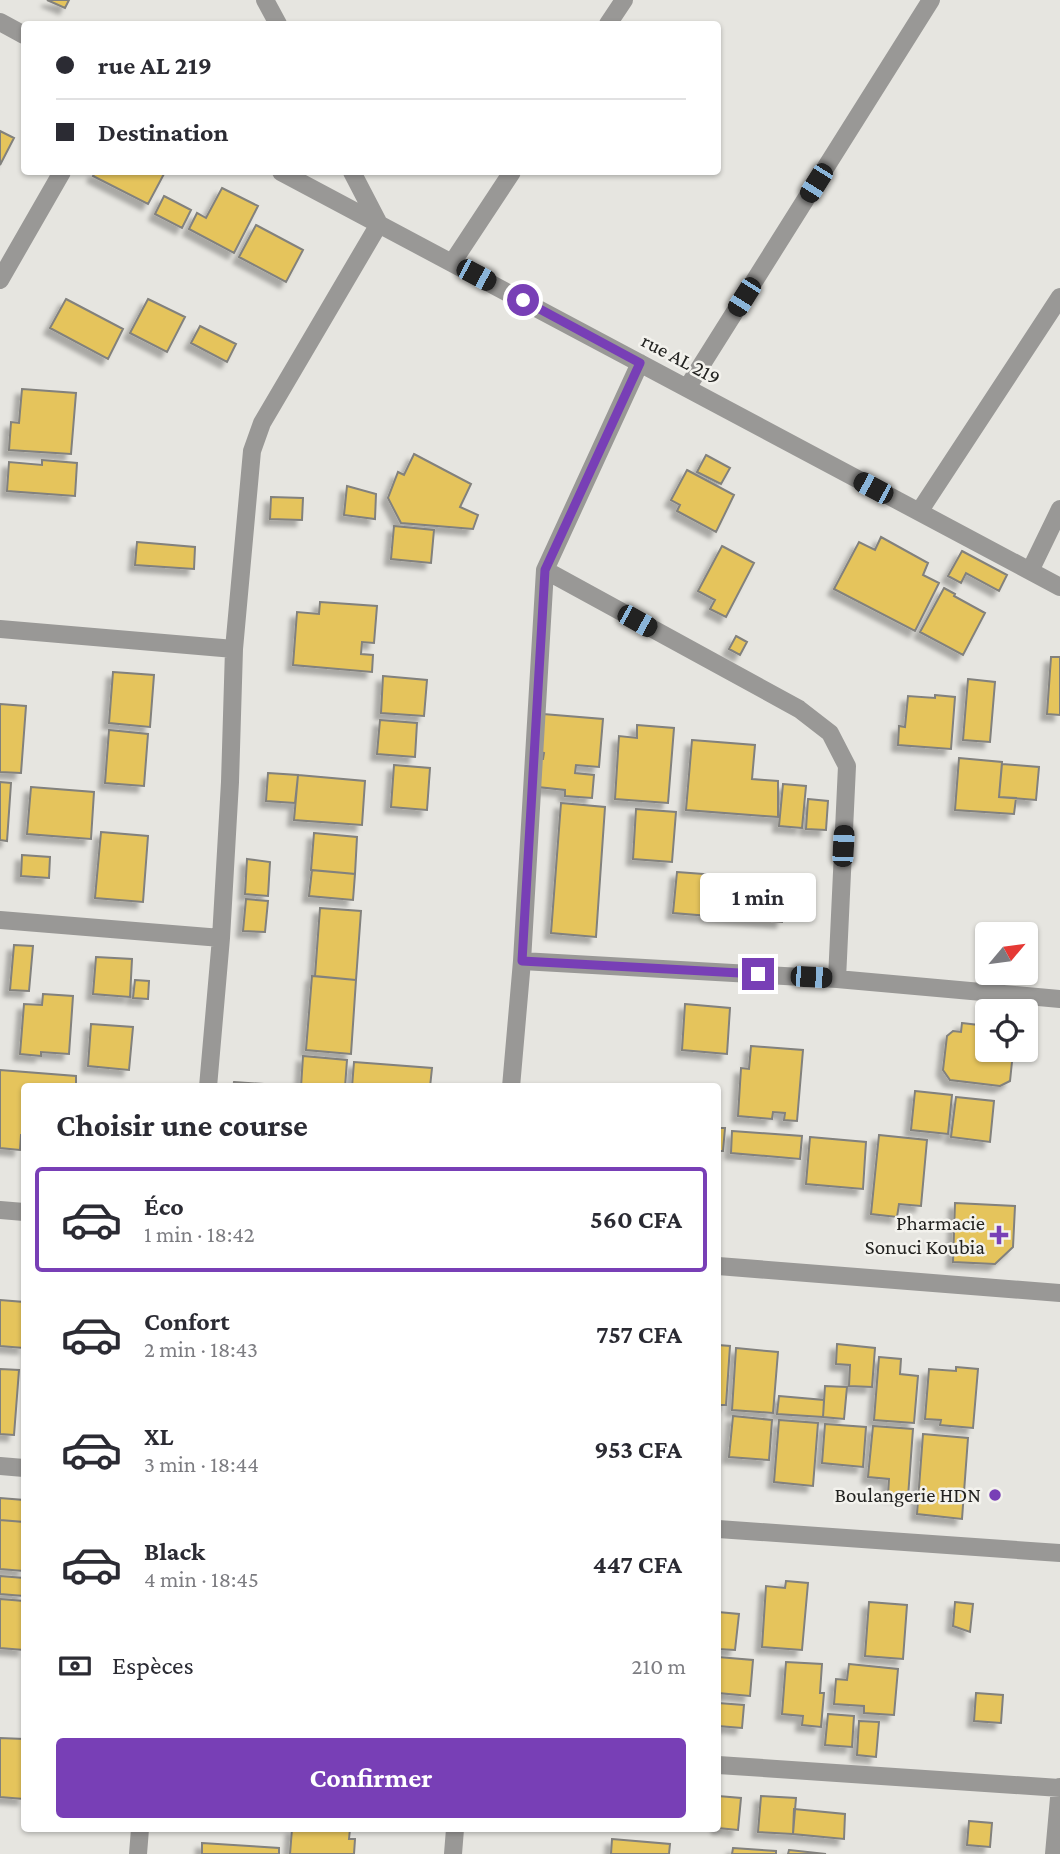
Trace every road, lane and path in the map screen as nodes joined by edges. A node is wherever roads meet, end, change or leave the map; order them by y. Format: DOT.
graph roads {
  1 [pos="265,0"];
  2 [pos="624,0"];
  3 [pos="930,0"];
  4 [pos="276,21"];
  5 [pos="610,21"];
  6 [pos="0,22"];
  7 [pos="21,33"];
  8 [pos="60,175"];
  9 [pos="287,175"];
  10 [pos="354,175"];
  11 [pos="510,175"];
  12 [pos="379,224"];
  13 [pos="452,263"];
  14 [pos="0,280"];
  15 [pos="1060,297"];
  16 [pos="640,363"];
  17 [pos="687,388"];
  18 [pos="1060,509"];
  19 [pos="919,512"];
  20 [pos="545,570"];
  21 [pos="1030,571"];
  22 [pos="1060,587"];
  23 [pos="0,629"];
  24 [pos="234,649"];
  25 [pos="0,920"];
  26 [pos="221,937"];
  27 [pos="522,961"];
  28 [pos="837,979"];
  29 [pos="1060,999"];
  30 [pos="208,1083"];
  31 [pos="511,1083"];
  32 [pos="0,1210"];
  33 [pos="21,1212"];
  34 [pos="721,1266"];
  35 [pos="1060,1293"];
  36 [pos="0,1466"];
  37 [pos="21,1468"];
  38 [pos="721,1529"];
  39 [pos="1060,1553"];
  40 [pos="721,1765"];
  41 [pos="1060,1787"];
  42 [pos="140,1832"];
  43 [pos="455,1832"];
  44 [pos="138,1854"];
  45 [pos="453,1854"];
  46 [pos="1054,1854"];
  1 -- 4 [label="street"];
  2 -- 5 [label="street"];
  3 -- 17 [label="street"];
  6 -- 7 [label="street"];
  8 -- 14 [label="street"];
  9 -- 12 [label="street, rue AL 219"];
  10 -- 12 [label="street"];
  11 -- 13 [label="street"];
  12 -- 13 [label="street, rue AL 219"];
  12 -- 24 [label="street"];
  13 -- 16 [label="street, rue AL 219"];
  15 -- 19 [label="street"];
  16 -- 17 [label="street, rue AL 219"];
  16 -- 20 [label="street"];
  17 -- 19 [label="street, rue AL 219"];
  18 -- 21 [label="street"];
  19 -- 21 [label="street, rue AL 219"];
  20 -- 27 [label="street"];
  20 -- 28 [label="street"];
  21 -- 22 [label="street, rue AL 219"];
  23 -- 24 [label="street"];
  24 -- 26 [label="street"];
  25 -- 26 [label="street"];
  26 -- 30 [label="street"];
  27 -- 28 [label="street"];
  27 -- 31 [label="street"];
  28 -- 29 [label="street"];
  32 -- 33 [label="street"];
  34 -- 35 [label="street"];
  36 -- 37 [label="street"];
  38 -- 39 [label="street"];
  40 -- 41 [label="street"];
  41 -- 46 [label="street"];
  42 -- 44 [label="street"];
  43 -- 45 [label="street"];
}
